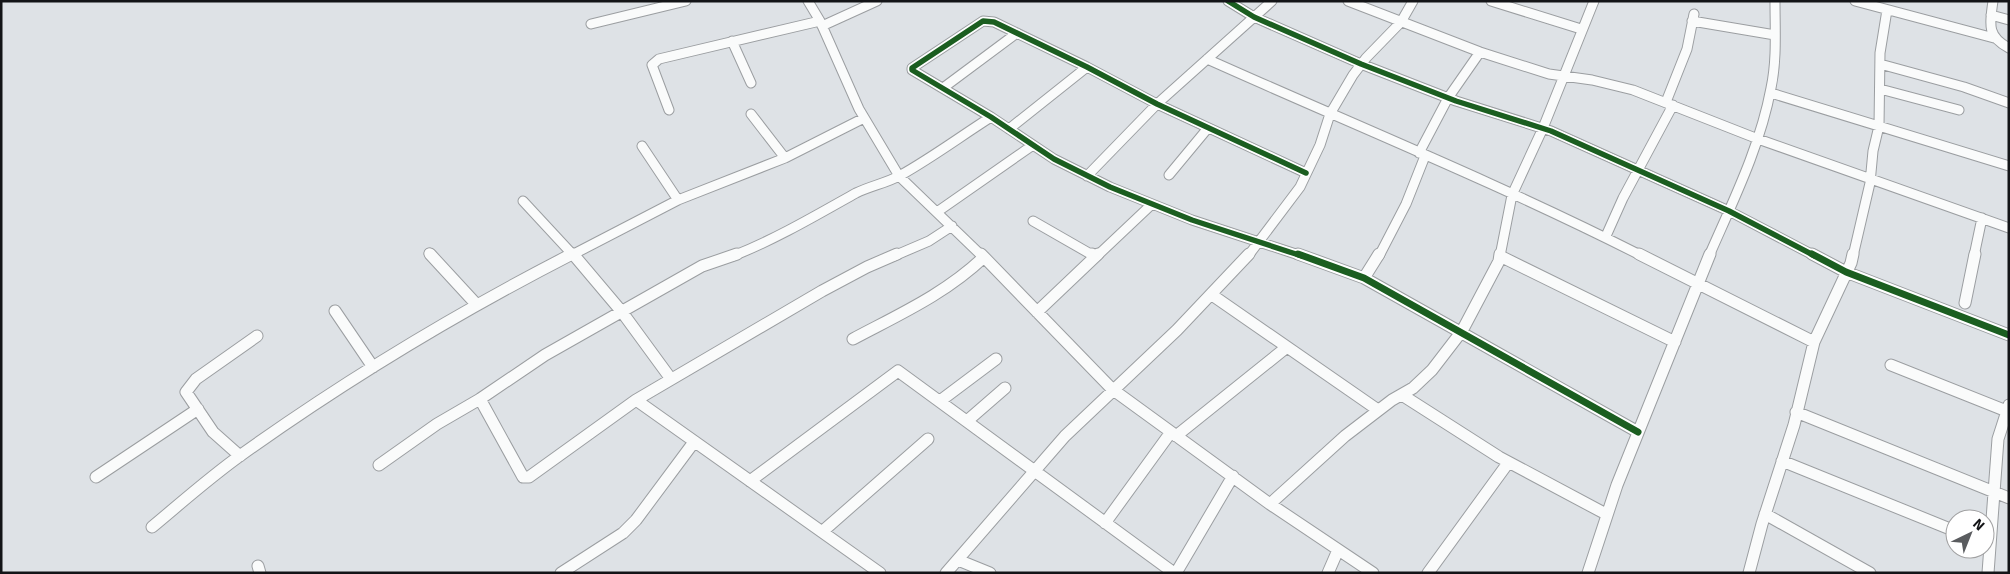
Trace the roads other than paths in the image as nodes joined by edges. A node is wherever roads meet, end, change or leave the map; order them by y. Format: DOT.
graph roads {
  1 [pos="686,1"];
  2 [pos="808,1"];
  3 [pos="877,1"];
  4 [pos="1228,1"];
  5 [pos="1272,1"];
  6 [pos="1348,1"];
  7 [pos="1413,1"];
  8 [pos="1491,1"];
  9 [pos="1594,1"];
  10 [pos="1775,1"];
  11 [pos="1855,1"];
  12 [pos="1994,1"];
  13 [pos="1887,10"];
  14 [pos="1991,16"];
  15 [pos="1254,17"];
  16 [pos="2009,20"];
  17 [pos="1401,22"];
  18 [pos="592,24"];
  19 [pos="821,24"];
  20 [pos="1581,30"];
  21 [pos="1017,32"];
  22 [pos="1775,35"];
  23 [pos="1994,38"];
  24 [pos="732,41"];
  25 [pos="2009,48"];
  26 [pos="1480,52"];
  27 [pos="1207,59"];
  28 [pos="1361,64"];
  29 [pos="1880,64"];
  30 [pos="1087,67"];
  31 [pos="1564,76"];
  32 [pos="751,83"];
  33 [pos="943,88"];
  34 [pos="1880,89"];
  35 [pos="1770,93"];
  36 [pos="1448,98"];
  37 [pos="1670,103"];
  38 [pos="2009,103"];
  39 [pos="1157,104"];
  40 [pos="670,110"];
  41 [pos="1959,110"];
  42 [pos="751,114"];
  43 [pos="1330,114"];
  44 [pos="991,117"];
  45 [pos="864,118"];
  46 [pos="1878,126"];
  47 [pos="1208,128"];
  48 [pos="1543,128"];
  49 [pos="1009,129"];
  50 [pos="1758,139"];
  51 [pos="1033,145"];
  52 [pos="642,146"];
  53 [pos="1422,155"];
  54 [pos="785,158"];
  55 [pos="2009,166"];
  56 [pos="1639,169"];
  57 [pos="1306,173"];
  58 [pos="1169,175"];
  59 [pos="899,176"];
  60 [pos="1087,176"];
  61 [pos="1871,179"];
  62 [pos="1512,195"];
  63 [pos="678,200"];
  64 [pos="523,201"];
  65 [pos="1151,205"];
  66 [pos="1729,210"];
  67 [pos="937,212"];
  68 [pos="1982,218"];
  69 [pos="1033,220"];
  70 [pos="952,226"];
  71 [pos="2009,228"];
  72 [pos="1606,236"];
  73 [pos="1259,243"];
  74 [pos="429,253"];
  75 [pos="572,253"];
  76 [pos="1095,256"];
  77 [pos="1500,256"];
  78 [pos="984,257"];
  79 [pos="1846,272"];
  80 [pos="1364,278"];
  81 [pos="1697,283"];
  82 [pos="1212,295"];
  83 [pos="1965,303"];
  84 [pos="477,305"];
  85 [pos="335,311"];
  86 [pos="622,312"];
  87 [pos="1037,312"];
  88 [pos="1462,332"];
  89 [pos="2009,335"];
  90 [pos="257,336"];
  91 [pos="853,339"];
  92 [pos="1675,342"];
  93 [pos="1814,342"];
  94 [pos="1287,347"];
  95 [pos="996,359"];
  96 [pos="1891,365"];
  97 [pos="373,367"];
  98 [pos="672,379"];
  99 [pos="1005,388"];
  100 [pos="1112,389"];
  101 [pos="1402,396"];
  102 [pos="480,399"];
  103 [pos="636,400"];
  104 [pos="940,401"];
  105 [pos="2008,409"];
  106 [pos="198,410"];
  107 [pos="1378,410"];
  108 [pos="1796,412"];
  109 [pos="967,422"];
  110 [pos="1638,432"];
  111 [pos="1174,434"];
  112 [pos="928,439"];
  113 [pos="694,442"];
  114 [pos="240,456"];
  115 [pos="1782,461"];
  116 [pos="1508,462"];
  117 [pos="379,465"];
  118 [pos="1035,471"];
  119 [pos="1233,476"];
  120 [pos="96,477"];
  121 [pos="750,481"];
  122 [pos="1993,492"];
  123 [pos="2009,498"];
  124 [pos="1270,504"];
  125 [pos="1991,509"];
  126 [pos="1606,514"];
  127 [pos="1765,514"];
  128 [pos="1105,523"];
  129 [pos="152,527"];
  130 [pos="1945,528"];
  131 [pos="823,531"];
  132 [pos="1338,550"];
  133 [pos="1988,559"];
  134 [pos="958,560"];
  135 [pos="1851,568"];
  136 [pos="561,573"];
  137 [pos="880,573"];
  138 [pos="946,573"];
  139 [pos="990,573"];
  140 [pos="1175,573"];
  141 [pos="1328,573"];
  142 [pos="1373,573"];
  143 [pos="1428,573"];
  144 [pos="1588,573"];
  145 [pos="1749,573"];
  146 [pos="1870,573"];
  147 [pos="1988,573"];
  1 -- 18 [label="street"];
  2 -- 19 [label="street"];
  3 -- 19 [label="street"];
  4 -- 15 [label="street"];
  5 -- 15 [label="street"];
  6 -- 17 [label="street"];
  7 -- 17 [label="street"];
  8 -- 20 [label="street"];
  9 -- 20 [label="street"];
  10 -- 22 [label="street"];
  11 -- 13 [label="street"];
  12 -- 14 [label="street"];
  13 -- 23 [label="street"];
  13 -- 29 [label="street"];
  14 -- 16 [label="street"];
  14 -- 23 [label="street"];
  15 -- 27 [label="street"];
  15 -- 28 [label="street"];
  17 -- 26 [label="street"];
  17 -- 28 [label="street"];
  19 -- 24 [label="street"];
  19 -- 45 [label="street"];
  20 -- 31 [label="street"];
  21 -- 30 [label="street"];
  21 -- 33 [label="street"];
  21 -- 33 [label="street"];
  22 -- 35 [label="street"];
  22 -- 37 [label="street"];
  23 -- 25 [label="street"];
  24 -- 32 [label="street"];
  24 -- 40 [label="street"];
  26 -- 31 [label="street"];
  26 -- 36 [label="street"];
  27 -- 39 [label="street"];
  27 -- 43 [label="street"];
  28 -- 36 [label="street"];
  28 -- 43 [label="street"];
  29 -- 34 [label="street"];
  29 -- 38 [label="street"];
  30 -- 39 [label="street"];
  30 -- 49 [label="street"];
  31 -- 37 [label="street"];
  31 -- 48 [label="street"];
  33 -- 44 [label="street"];
  34 -- 41 [label="street"];
  34 -- 46 [label="street"];
  35 -- 46 [label="street"];
  35 -- 50 [label="street"];
  36 -- 48 [label="street"];
  36 -- 53 [label="street"];
  37 -- 50 [label="street"];
  37 -- 56 [label="street"];
  39 -- 47 [label="street"];
  39 -- 60 [label="street"];
  42 -- 54 [label="street"];
  43 -- 53 [label="street"];
  43 -- 57 [label="street"];
  44 -- 49 [label="street"];
  44 -- 59 [label="street"];
  45 -- 54 [label="street"];
  45 -- 59 [label="street"];
  46 -- 55 [label="street"];
  46 -- 61 [label="street"];
  47 -- 57 [label="street"];
  47 -- 58 [label="street"];
  48 -- 56 [label="street"];
  48 -- 62 [label="street"];
  49 -- 51 [label="street"];
  50 -- 61 [label="street"];
  50 -- 66 [label="street"];
  51 -- 60 [label="street"];
  51 -- 67 [label="street"];
  52 -- 63 [label="street"];
  53 -- 62 [label="street"];
  53 -- 80 [label="street"];
  54 -- 63 [label="street"];
  56 -- 66 [label="street"];
  56 -- 72 [label="street"];
  57 -- 73 [label="street"];
  59 -- 67 [label="street"];
  59 -- 86 [label="street"];
  60 -- 65 [label="street"];
  61 -- 68 [label="street"];
  61 -- 79 [label="street"];
  62 -- 72 [label="street"];
  62 -- 77 [label="street"];
  63 -- 75 [label="street"];
  64 -- 75 [label="street"];
  65 -- 73 [label="street"];
  65 -- 76 [label="street"];
  66 -- 79 [label="street"];
  66 -- 81 [label="street"];
  67 -- 70 [label="street"];
  68 -- 71 [label="street"];
  68 -- 83 [label="street"];
  69 -- 76 [label="street"];
  70 -- 78 [label="street"];
  70 -- 98 [label="street"];
  72 -- 81 [label="street"];
  73 -- 80 [label="street"];
  73 -- 82 [label="street"];
  74 -- 84 [label="street"];
  75 -- 84 [label="street"];
  75 -- 86 [label="street"];
  76 -- 87 [label="street"];
  77 -- 88 [label="street"];
  77 -- 92 [label="street"];
  78 -- 87 [label="street"];
  78 -- 91 [label="street"];
  79 -- 89 [label="street"];
  79 -- 93 [label="street"];
  80 -- 88 [label="street"];
  81 -- 92 [label="street"];
  81 -- 93 [label="street"];
  82 -- 94 [label="street"];
  82 -- 100 [label="street"];
  84 -- 97 [label="street"];
  85 -- 97 [label="street"];
  86 -- 98 [label="street"];
  86 -- 102 [label="street"];
  87 -- 100 [label="street"];
  88 -- 101 [label="street"];
  88 -- 110 [label="street"];
  90 -- 106 [label="street"];
  92 -- 110 [label="street"];
  93 -- 108 [label="street"];
  94 -- 107 [label="street"];
  94 -- 111 [label="street"];
  95 -- 104 [label="street"];
  96 -- 105 [label="street"];
  97 -- 114 [label="street"];
  98 -- 103 [label="street"];
  99 -- 109 [label="street"];
  100 -- 111 [label="street"];
  100 -- 118 [label="street"];
  101 -- 107 [label="street"];
  101 -- 116 [label="street"];
  102 -- 103 [label="street"];
  102 -- 117 [label="street"];
  103 -- 113 [label="street"];
  104 -- 109 [label="street"];
  104 -- 121 [label="street"];
  105 -- 122 [label="street"];
  106 -- 114 [label="street"];
  106 -- 120 [label="street"];
  107 -- 124 [label="street"];
  108 -- 115 [label="street"];
  108 -- 122 [label="street"];
  109 -- 118 [label="street"];
  110 -- 126 [label="street"];
  111 -- 119 [label="street"];
  111 -- 128 [label="street"];
  112 -- 131 [label="street"];
  113 -- 121 [label="street"];
  113 -- 136 [label="street"];
  114 -- 129 [label="street"];
  115 -- 127 [label="street"];
  115 -- 130 [label="street"];
  116 -- 126 [label="street"];
  116 -- 143 [label="street"];
  118 -- 128 [label="street"];
  118 -- 134 [label="street"];
  119 -- 124 [label="street"];
  119 -- 140 [label="street"];
  121 -- 131 [label="street"];
  122 -- 123 [label="street"];
  122 -- 125 [label="street"];
  124 -- 132 [label="street"];
  126 -- 144 [label="street"];
  127 -- 135 [label="street"];
  127 -- 145 [label="street"];
  128 -- 140 [label="street"];
  131 -- 137 [label="street"];
  132 -- 141 [label="street"];
  132 -- 142 [label="street"];
  133 -- 147 [label="street"];
  134 -- 138 [label="street"];
  134 -- 139 [label="street"];
  135 -- 146 [label="street"];
}
